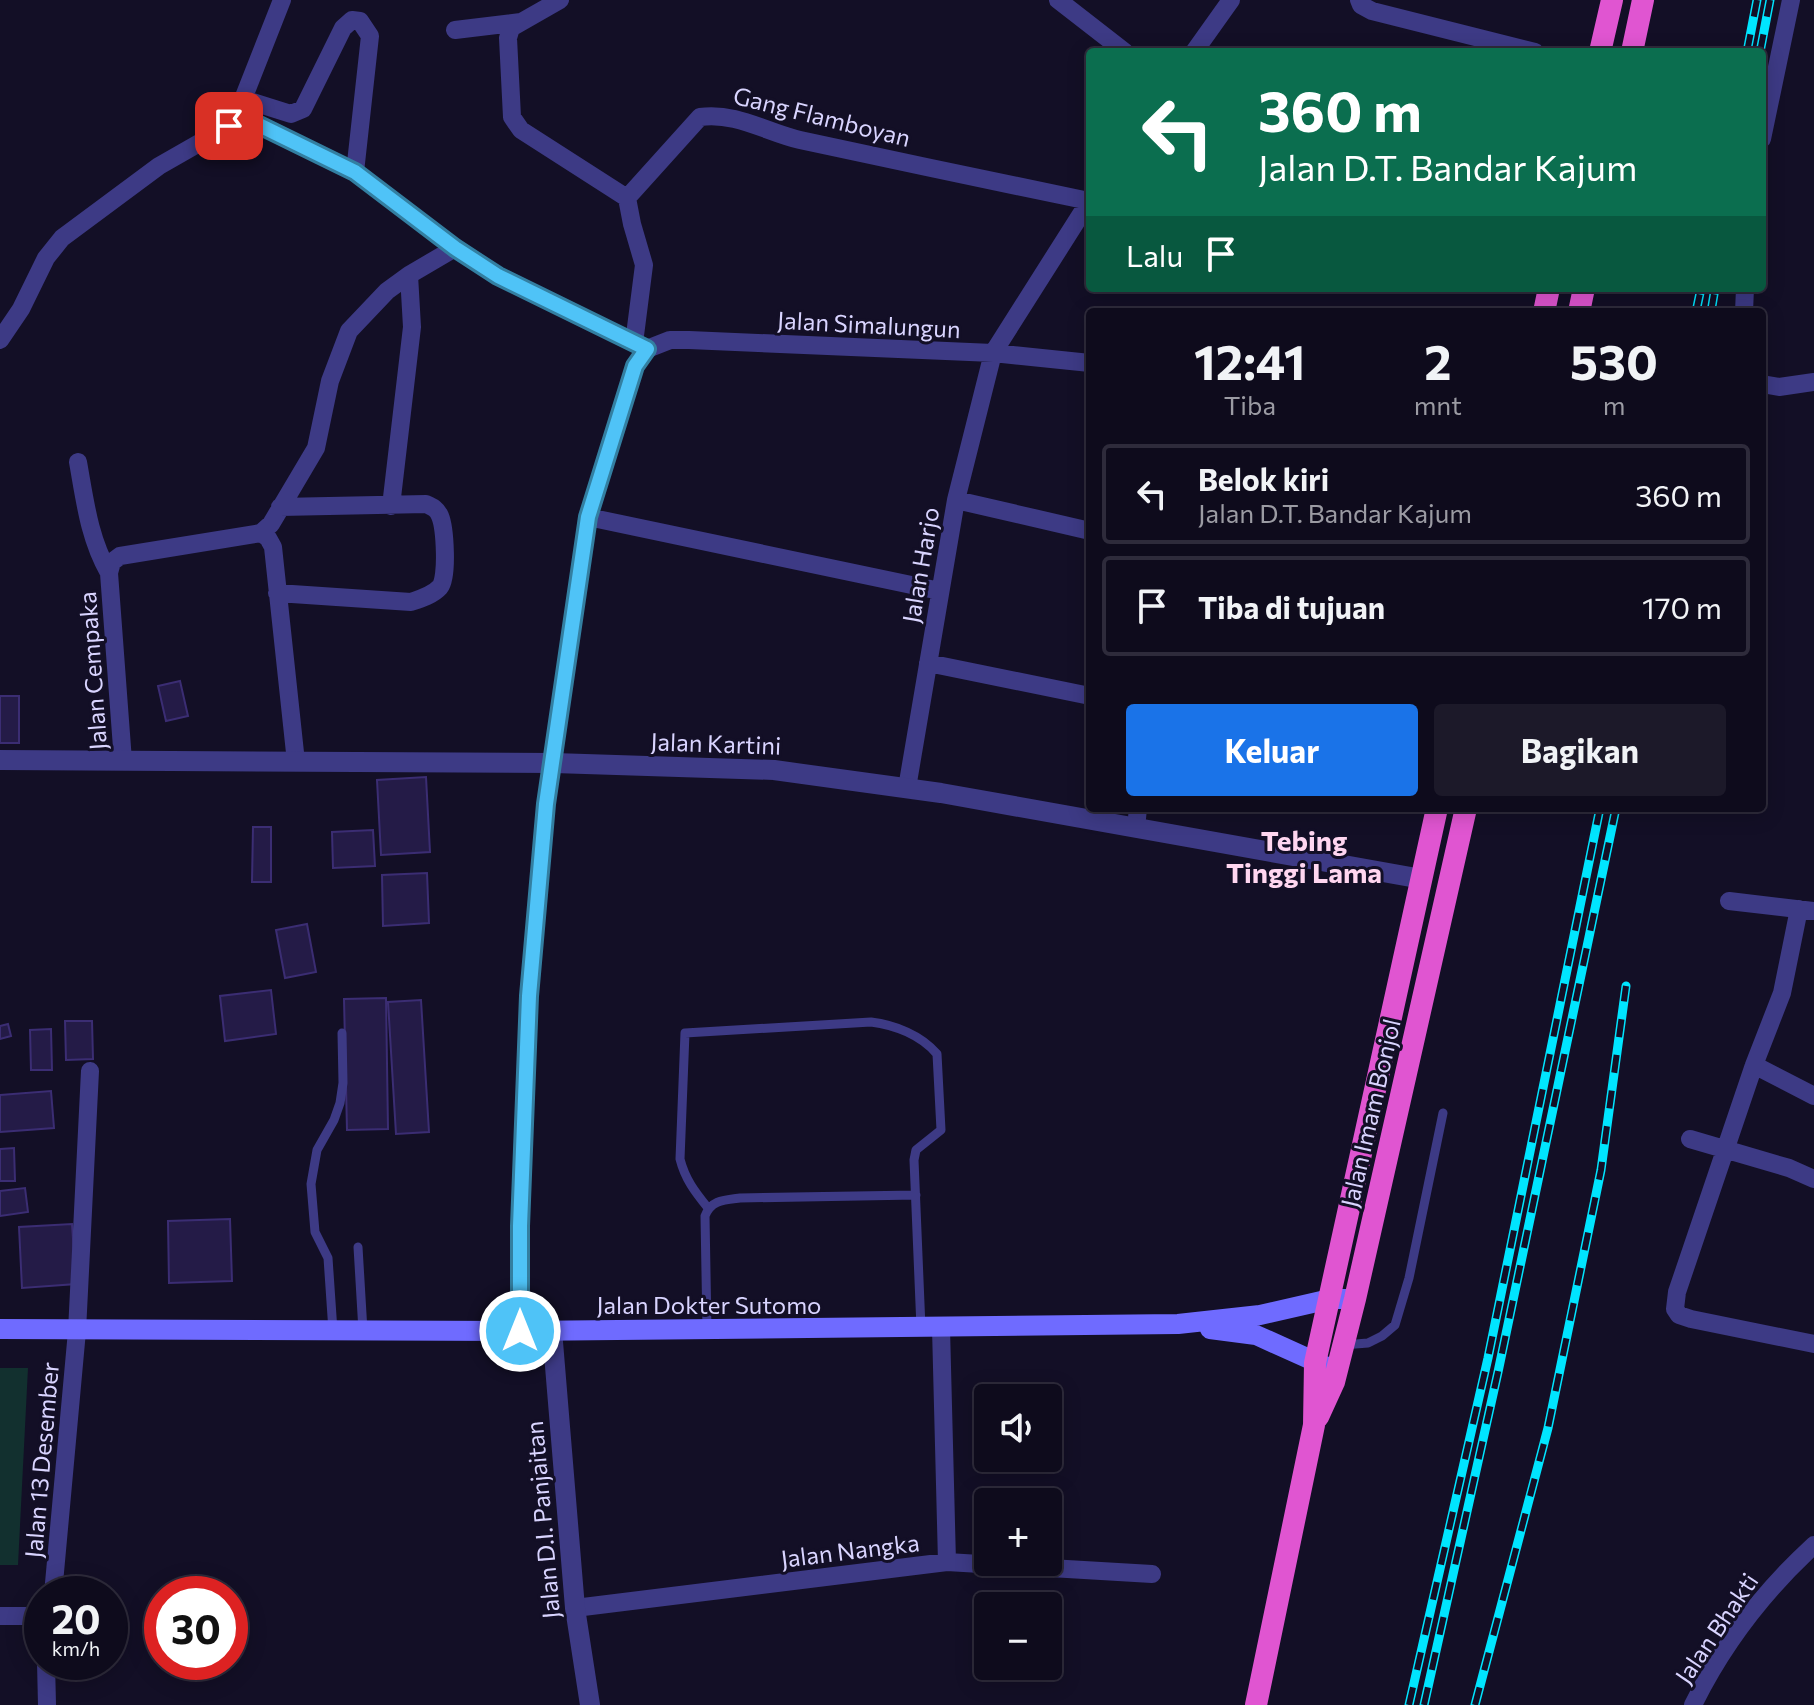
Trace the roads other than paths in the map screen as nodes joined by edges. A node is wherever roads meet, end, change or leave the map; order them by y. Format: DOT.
graph roads {
  1 [pos="282,0"];
  2 [pos="560,0"];
  3 [pos="1058,0"];
  4 [pos="1231,0"];
  5 [pos="1359,0"];
  6 [pos="1612,0"];
  7 [pos="1643,0"];
  8 [pos="1791,0"];
  9 [pos="521,22"];
  10 [pos="455,30"];
  11 [pos="1120,48"];
  12 [pos="1197,48"];
  13 [pos="1519,48"];
  14 [pos="1601,48"];
  15 [pos="1633,48"];
  16 [pos="243,99"];
  17 [pos="1766,120"];
  18 [pos="229,126"];
  19 [pos="355,172"];
  20 [pos="627,198"];
  21 [pos="1086,199"];
  22 [pos="1086,206"];
  23 [pos="455,248"];
  24 [pos="409,275"];
  25 [pos="0,340"];
  26 [pos="640,346"];
  27 [pos="993,353"];
  28 [pos="1086,363"];
  29 [pos="1814,382"];
  30 [pos="1766,385"];
  31 [pos="78,462"];
  32 [pos="956,500"];
  33 [pos="391,506"];
  34 [pos="280,507"];
  35 [pos="588,517"];
  36 [pos="1086,530"];
  37 [pos="261,533"];
  38 [pos="109,573"];
  39 [pos="940,591"];
  40 [pos="277,593"];
  41 [pos="928,663"];
  42 [pos="1086,689"];
  43 [pos="0,760"];
  44 [pos="123,761"];
  45 [pos="296,762"];
  46 [pos="554,763"];
  47 [pos="907,788"];
  48 [pos="1086,811"];
  49 [pos="1091,812"];
  50 [pos="1436,812"];
  51 [pos="1465,812"];
  52 [pos="1137,818"];
  53 [pos="1422,879"];
  54 [pos="1449,884"];
  55 [pos="1729,901"];
  56 [pos="1807,910"];
  57 [pos="342,1033"];
  58 [pos="1754,1065"];
  59 [pos="90,1071"];
  60 [pos="1814,1096"];
  61 [pos="1443,1113"];
  62 [pos="1690,1139"];
  63 [pos="1727,1150"];
  64 [pos="1814,1179"];
  65 [pos="916,1195"];
  66 [pos="708,1208"];
  67 [pos="358,1247"];
  68 [pos="1330,1299"];
  69 [pos="1355,1299"];
  70 [pos="1178,1324"];
  71 [pos="931,1328"];
  72 [pos="0,1329"];
  73 [pos="552,1330"];
  74 [pos="707,1330"];
  75 [pos="77,1331"];
  76 [pos="333,1331"];
  77 [pos="363,1331"];
  78 [pos="520,1331"];
  79 [pos="1814,1344"];
  80 [pos="1343,1345"];
  81 [pos="1326,1367"];
  82 [pos="1814,1545"];
  83 [pos="947,1562"];
  84 [pos="1152,1574"];
  85 [pos="55,1576"];
  86 [pos="575,1608"];
  87 [pos="0,1616"];
  88 [pos="24,1616"];
  89 [pos="46,1680"];
  90 [pos="47,1705"];
  91 [pos="590,1705"];
  92 [pos="1256,1705"];
  93 [pos="1693,1705"];
  1 -- 16 [label="street"];
  2 -- 9 [label="street"];
  3 -- 11 [label="street"];
  4 -- 12 [label="street"];
  5 -- 13 [label="street"];
  6 -- 14 [label="highway"];
  7 -- 15 [label="highway"];
  8 -- 17 [label="street"];
  9 -- 10 [label="street"];
  9 -- 20 [label="street"];
  16 -- 18 [label="street"];
  16 -- 19 [label="street"];
  18 -- 19 [label="street"];
  18 -- 25 [label="street"];
  19 -- 23 [label="street"];
  20 -- 21 [label="street, Gang Flamboyan"];
  20 -- 26 [label="street"];
  22 -- 27 [label="street, Jalan Harjo"];
  23 -- 24 [label="street"];
  23 -- 26 [label="street"];
  24 -- 33 [label="street"];
  24 -- 34 [label="street"];
  26 -- 27 [label="street, Jalan Simalungun"];
  26 -- 35 [label="street"];
  27 -- 28 [label="street, Jalan Simalungun"];
  27 -- 32 [label="street, Jalan Harjo"];
  29 -- 30 [label="street"];
  31 -- 38 [label="street"];
  32 -- 36 [label="street"];
  32 -- 39 [label="street, Jalan Harjo"];
  33 -- 34 [label="street"];
  33 -- 40 [label="street"];
  34 -- 37 [label="street"];
  35 -- 39 [label="street"];
  35 -- 46 [label="street"];
  37 -- 38 [label="street, Jalan Cempaka"];
  37 -- 40 [label="street"];
  38 -- 44 [label="street, Jalan Cempaka"];
  39 -- 41 [label="street, Jalan Harjo"];
  40 -- 45 [label="street"];
  41 -- 42 [label="street"];
  41 -- 47 [label="street, Jalan Harjo"];
  43 -- 44 [label="street, Jalan Kartini"];
  44 -- 45 [label="street, Jalan Kartini"];
  45 -- 46 [label="street, Jalan Kartini"];
  46 -- 47 [label="street, Jalan Kartini"];
  46 -- 78 [label="street"];
  47 -- 48 [label="street, Jalan Kartini"];
  49 -- 52 [label="street, Jalan Kartini"];
  50 -- 53 [label="highway, Jalan Imam Bonjol"];
  51 -- 54 [label="highway, Jalan Imam Bonjol"];
  52 -- 53 [label="street, Jalan Kartini"];
  53 -- 54 [label="street"];
  53 -- 68 [label="highway, Jalan Imam Bonjol"];
  54 -- 69 [label="highway, Jalan Imam Bonjol"];
  55 -- 56 [label="street"];
  56 -- 58 [label="street"];
  57 -- 76 [label="lane"];
  58 -- 60 [label="street"];
  58 -- 63 [label="street"];
  59 -- 75 [label="street, Jalan 13 Desember"];
  61 -- 80 [label="lane"];
  62 -- 63 [label="street"];
  63 -- 64 [label="street"];
  63 -- 79 [label="street"];
  65 -- 66 [label="lane"];
  65 -- 66 [label="lane"];
  65 -- 71 [label="lane"];
  66 -- 74 [label="lane"];
  67 -- 77 [label="lane"];
  68 -- 69 [label="main road, Jalan Dokter Sutomo"];
  68 -- 70 [label="main road, Jalan Dokter Sutomo"];
  68 -- 81 [label="highway, Jalan Imam Bonjol"];
  69 -- 80 [label="highway, Jalan Imam Bonjol"];
  70 -- 71 [label="main road, Jalan Dokter Sutomo"];
  70 -- 81 [label="main road, Jalan Dokter Sutomo"];
  71 -- 74 [label="main road, Jalan Dokter Sutomo"];
  71 -- 83 [label="street, Jalan Nangka"];
  72 -- 75 [label="main road, Jalan Dokter Sutomo"];
  73 -- 74 [label="main road, Jalan Dokter Sutomo"];
  73 -- 78 [label="main road, Jalan Dokter Sutomo"];
  73 -- 86 [label="street, Jalan D.I. Panjaitan"];
  75 -- 76 [label="main road, Jalan Dokter Sutomo"];
  75 -- 85 [label="street, Jalan 13 Desember"];
  76 -- 77 [label="main road, Jalan Dokter Sutomo"];
  77 -- 78 [label="main road, Jalan Dokter Sutomo"];
  80 -- 81 [label="highway, Jalan Imam Bonjol"];
  81 -- 92 [label="highway, Jalan Imam Bonjol"];
  82 -- 93 [label="street, Jalan Bhakti"];
  83 -- 84 [label="street"];
  83 -- 86 [label="street, Jalan Nangka"];
  86 -- 91 [label="street, Jalan D.I. Panjaitan"];
  87 -- 88 [label="street"];
  89 -- 90 [label="street"];
}
